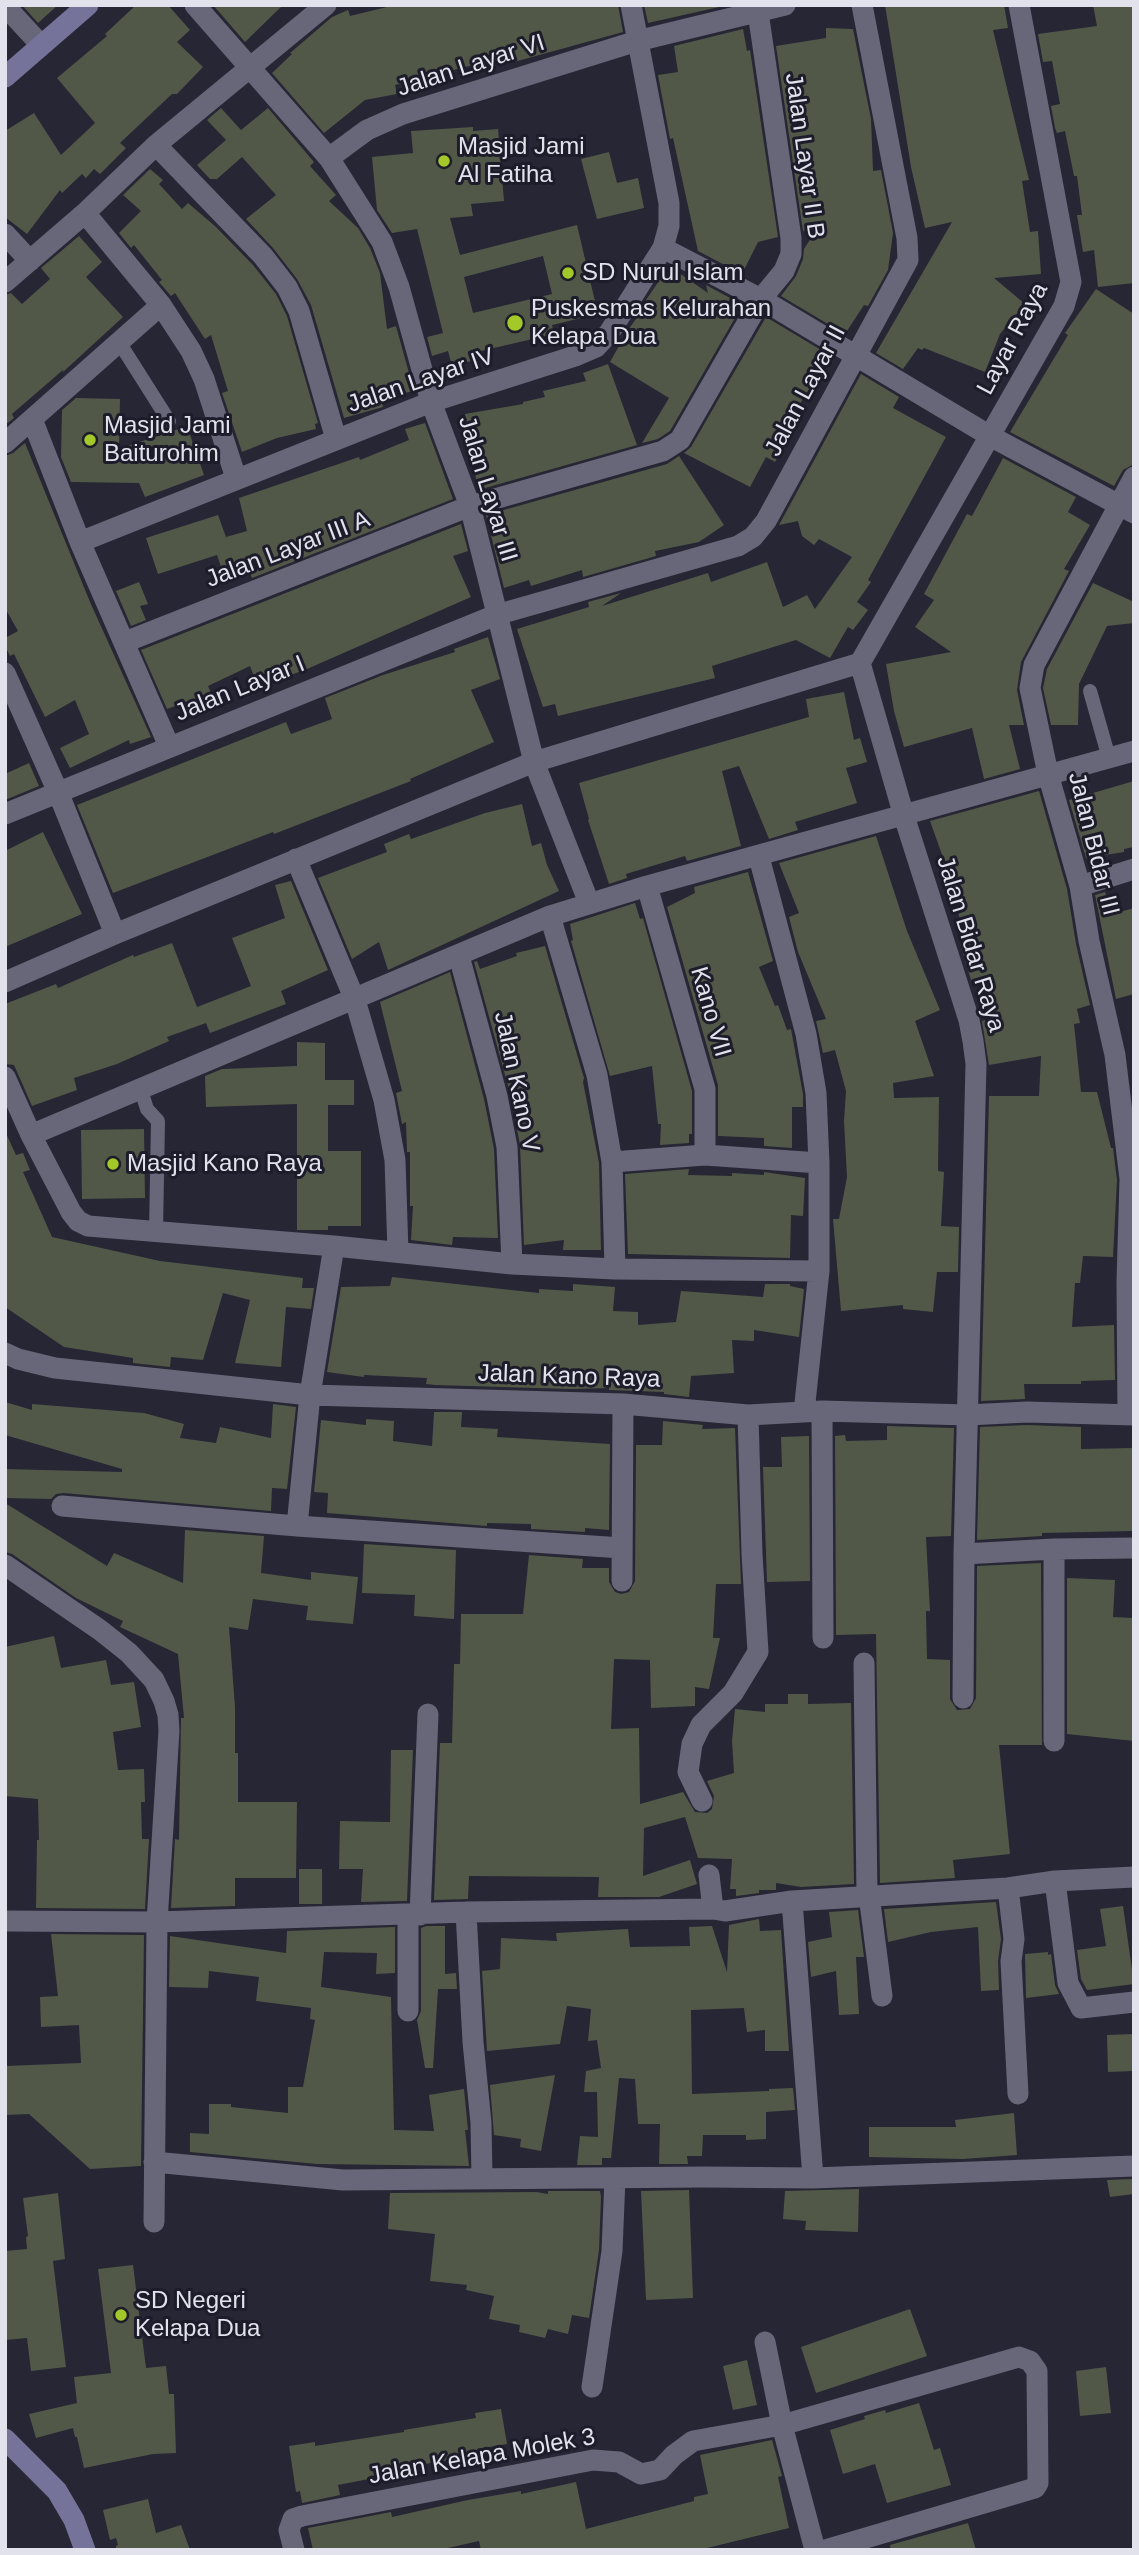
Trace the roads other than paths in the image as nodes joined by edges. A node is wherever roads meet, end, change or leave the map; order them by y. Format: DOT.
graph roads {
  1 [pos="88,5"];
  2 [pos="194,5"];
  3 [pos="326,5"];
  4 [pos="631,5"];
  5 [pos="785,5"];
  6 [pos="862,5"];
  7 [pos="1019,5"];
  8 [pos="5,6"];
  9 [pos="758,12"];
  10 [pos="637,41"];
  11 [pos="41,45"];
  12 [pos="248,68"];
  13 [pos="5,77"];
  14 [pos="156,145"];
  15 [pos="329,159"];
  16 [pos="85,213"];
  17 [pos="5,234"];
  18 [pos="663,248"];
  19 [pos="30,261"];
  20 [pos="5,282"];
  21 [pos="761,299"];
  22 [pos="161,305"];
  23 [pos="119,342"];
  24 [pos="854,355"];
  25 [pos="432,402"];
  26 [pos="32,419"];
  27 [pos="169,421"];
  28 [pos="990,436"];
  29 [pos="336,439"];
  30 [pos="5,443"];
  31 [pos="1134,477"];
  32 [pos="236,478"];
  33 [pos="470,506"];
  34 [pos="1127,509"];
  35 [pos="80,541"];
  36 [pos="496,614"];
  37 [pos="125,642"];
  38 [pos="860,663"];
  39 [pos="5,673"];
  40 [pos="1090,691"];
  41 [pos="169,746"];
  42 [pos="1134,751"];
  43 [pos="1109,758"];
  44 [pos="534,762"];
  45 [pos="1048,774"];
  46 [pos="58,792"];
  47 [pos="5,814"];
  48 [pos="904,816"];
  49 [pos="759,857"];
  50 [pos="296,859"];
  51 [pos="1134,869"];
  52 [pos="647,886"];
  53 [pos="1080,886"];
  54 [pos="589,903"];
  55 [pos="550,916"];
  56 [pos="116,934"];
  57 [pos="459,956"];
  58 [pos="5,982"];
  59 [pos="355,1000"];
  60 [pos="5,1077"];
  61 [pos="141,1090"];
  62 [pos="31,1135"];
  63 [pos="705,1155"];
  64 [pos="612,1162"];
  65 [pos="819,1163"];
  66 [pos="1132,1179"];
  67 [pos="156,1232"];
  68 [pos="334,1246"];
  69 [pos="398,1252"];
  70 [pos="512,1264"];
  71 [pos="615,1269"];
  72 [pos="819,1271"];
  73 [pos="1130,1281"];
  74 [pos="5,1353"];
  75 [pos="310,1395"];
  76 [pos="623,1404"];
  77 [pos="813,1411"];
  78 [pos="748,1415"];
  79 [pos="967,1415"];
  80 [pos="1131,1415"];
  81 [pos="62,1506"];
  82 [pos="297,1526"];
  83 [pos="622,1548"];
  84 [pos="1134,1548"];
  85 [pos="1054,1549"];
  86 [pos="964,1554"];
  87 [pos="5,1565"];
  88 [pos="622,1581"];
  89 [pos="823,1637"];
  90 [pos="864,1663"];
  91 [pos="963,1698"];
  92 [pos="428,1714"];
  93 [pos="1054,1741"];
  94 [pos="702,1801"];
  95 [pos="709,1875"];
  96 [pos="1134,1877"];
  97 [pos="1055,1881"];
  98 [pos="1008,1888"];
  99 [pos="868,1895"];
  100 [pos="792,1901"];
  101 [pos="712,1909"];
  102 [pos="466,1912"];
  103 [pos="414,1915"];
  104 [pos="5,1921"];
  105 [pos="157,1922"];
  106 [pos="882,1996"];
  107 [pos="1134,2002"];
  108 [pos="408,2011"];
  109 [pos="1018,2094"];
  110 [pos="155,2162"];
  111 [pos="1134,2166"];
  112 [pos="615,2178"];
  113 [pos="813,2178"];
  114 [pos="482,2179"];
  115 [pos="154,2222"];
  116 [pos="765,2342"];
  117 [pos="592,2387"];
  118 [pos="782,2425"];
  119 [pos="5,2439"];
  120 [pos="85,2550"];
  121 [pos="294,2550"];
  122 [pos="814,2550"];
  123 [pos="825,2550"];
  1 -- 11 [label="street"];
  2 -- 12 [label="street, Jalan Layar III"];
  3 -- 12 [label="street"];
  4 -- 10 [label="street, Jalan Layar IV"];
  5 -- 9 [label="street, Jalan Layar VI"];
  6 -- 24 [label="street, Jalan Layar II"];
  7 -- 28 [label="street, Layar Raya"];
  8 -- 11 [label="street"];
  9 -- 10 [label="street, Jalan Layar VI"];
  9 -- 21 [label="street, Jalan Layar II B"];
  10 -- 15 [label="street, Jalan Layar VI"];
  10 -- 18 [label="street, Jalan Layar IV"];
  11 -- 13 [label="street"];
  12 -- 14 [label="street"];
  12 -- 15 [label="street, Jalan Layar III"];
  14 -- 16 [label="street"];
  14 -- 29 [label="street"];
  15 -- 25 [label="street, Jalan Layar III"];
  16 -- 19 [label="street"];
  16 -- 22 [label="street"];
  17 -- 19 [label="street"];
  18 -- 21 [label="street"];
  18 -- 25 [label="street, Jalan Layar IV"];
  19 -- 20 [label="street"];
  21 -- 24 [label="street"];
  21 -- 33 [label="street, Jalan Layar II B"];
  22 -- 23 [label="street"];
  22 -- 32 [label="street"];
  23 -- 26 [label="street"];
  23 -- 27 [label="lane"];
  24 -- 28 [label="street"];
  24 -- 36 [label="street, Jalan Layar II"];
  25 -- 29 [label="street, Jalan Layar IV"];
  25 -- 33 [label="street, Jalan Layar III"];
  26 -- 30 [label="street"];
  26 -- 35 [label="street"];
  28 -- 34 [label="street"];
  28 -- 38 [label="street, Layar Raya"];
  29 -- 32 [label="street, Jalan Layar IV"];
  31 -- 34 [label="street, Jalan Bidar III"];
  32 -- 35 [label="street, Jalan Layar IV"];
  33 -- 36 [label="street, Jalan Layar III"];
  33 -- 37 [label="street, Jalan Layar III A"];
  34 -- 45 [label="street, Jalan Bidar III"];
  35 -- 37 [label="street"];
  36 -- 41 [label="street, Jalan Layar I"];
  36 -- 44 [label="street, Jalan Layar III"];
  37 -- 41 [label="street"];
  38 -- 44 [label="street"];
  38 -- 48 [label="street, Jalan Bidar Raya"];
  39 -- 46 [label="street"];
  40 -- 43 [label="lane"];
  41 -- 46 [label="street, Jalan Layar I"];
  42 -- 43 [label="street"];
  43 -- 45 [label="street"];
  44 -- 50 [label="street"];
  44 -- 54 [label="street, Jalan Layar III"];
  45 -- 48 [label="street"];
  45 -- 53 [label="street, Jalan Bidar III"];
  46 -- 47 [label="street, Jalan Layar I"];
  46 -- 56 [label="street"];
  48 -- 49 [label="street"];
  48 -- 79 [label="street, Jalan Bidar Raya"];
  49 -- 52 [label="street"];
  49 -- 65 [label="street"];
  50 -- 56 [label="street"];
  50 -- 59 [label="street"];
  51 -- 53 [label="street"];
  52 -- 54 [label="street"];
  52 -- 63 [label="street, Kano VII"];
  53 -- 66 [label="street, Jalan Bidar III"];
  54 -- 55 [label="street"];
  55 -- 57 [label="street"];
  55 -- 64 [label="street"];
  56 -- 58 [label="street"];
  57 -- 59 [label="street"];
  57 -- 70 [label="street, Jalan Kano V"];
  59 -- 61 [label="street"];
  59 -- 69 [label="street"];
  60 -- 62 [label="street"];
  61 -- 62 [label="street"];
  61 -- 67 [label="lane"];
  62 -- 67 [label="street"];
  63 -- 64 [label="street"];
  63 -- 65 [label="street"];
  64 -- 71 [label="street"];
  65 -- 72 [label="street"];
  66 -- 73 [label="street, Jalan Bidar III"];
  67 -- 68 [label="street"];
  68 -- 69 [label="street"];
  68 -- 75 [label="street"];
  69 -- 70 [label="street"];
  70 -- 71 [label="street"];
  71 -- 72 [label="street"];
  72 -- 77 [label="street"];
  73 -- 80 [label="street, Jalan Bidar III"];
  74 -- 75 [label="street, Jalan Kano Raya"];
  75 -- 76 [label="street, Jalan Kano Raya"];
  75 -- 82 [label="street"];
  76 -- 78 [label="street, Jalan Kano Raya"];
  76 -- 83 [label="street"];
  77 -- 78 [label="street, Jalan Kano Raya"];
  77 -- 79 [label="street, Jalan Kano Raya"];
  77 -- 89 [label="street"];
  78 -- 94 [label="street"];
  79 -- 80 [label="street, Jalan Kano Raya"];
  79 -- 86 [label="street, Jalan Bidar Raya"];
  81 -- 82 [label="street"];
  82 -- 83 [label="street"];
  83 -- 88 [label="street"];
  84 -- 85 [label="street"];
  85 -- 86 [label="street"];
  85 -- 93 [label="street"];
  86 -- 91 [label="street, Jalan Bidar Raya"];
  87 -- 105 [label="street"];
  90 -- 99 [label="street"];
  92 -- 103 [label="street"];
  95 -- 101 [label="street"];
  96 -- 97 [label="street"];
  97 -- 98 [label="street"];
  97 -- 107 [label="street"];
  98 -- 99 [label="street"];
  98 -- 109 [label="street"];
  99 -- 100 [label="street"];
  99 -- 106 [label="street"];
  100 -- 101 [label="street"];
  100 -- 113 [label="street"];
  101 -- 102 [label="street"];
  102 -- 103 [label="street"];
  102 -- 114 [label="street"];
  103 -- 105 [label="street"];
  103 -- 108 [label="street"];
  104 -- 105 [label="street"];
  105 -- 110 [label="street"];
  110 -- 114 [label="street"];
  110 -- 115 [label="street"];
  111 -- 113 [label="street"];
  112 -- 113 [label="street"];
  112 -- 114 [label="street"];
  112 -- 117 [label="street"];
  116 -- 118 [label="street"];
  118 -- 121 [label="street, Jalan Kelapa Molek 3"];
  118 -- 122 [label="street"];
  118 -- 123 [label="street, Jalan Kelapa Molek 3"];
  119 -- 120 [label="street"];
}
